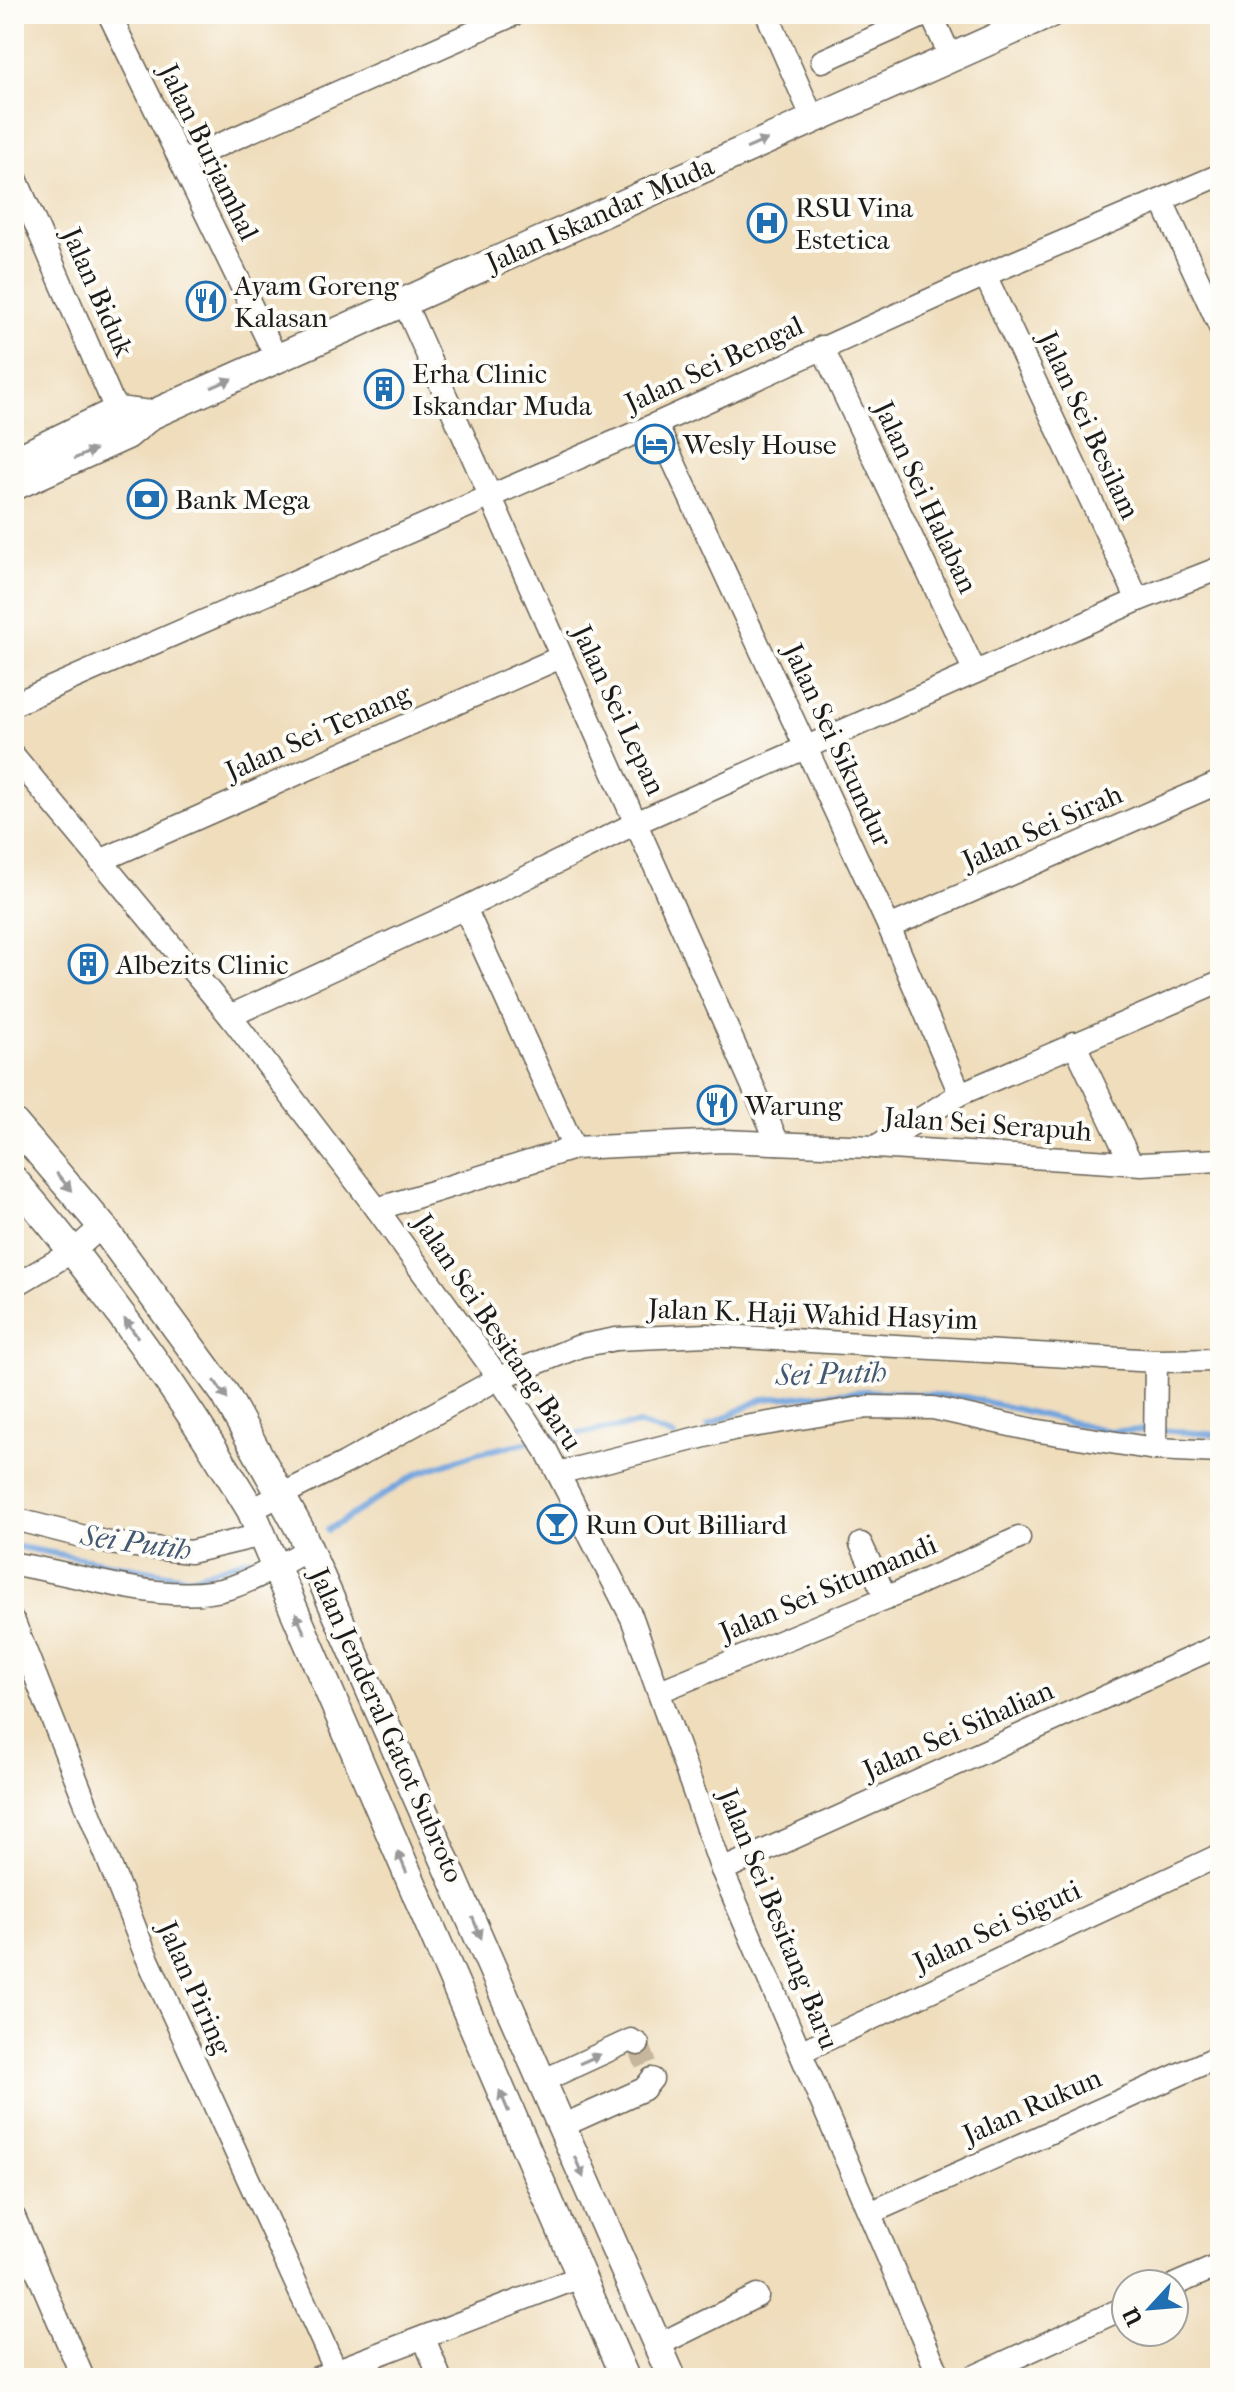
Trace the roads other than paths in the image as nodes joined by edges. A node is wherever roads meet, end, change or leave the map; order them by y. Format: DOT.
graph roads {
  1 [pos="515,14"];
  2 [pos="767,14"];
  3 [pos="929,14"];
  4 [pos="1049,14"];
  5 [pos="111,15"];
  6 [pos="951,58"];
  7 [pos="822,61"];
  8 [pos="813,119"];
  9 [pos="181,162"];
  10 [pos="14,174"];
  11 [pos="1220,175"];
  12 [pos="1162,201"];
  13 [pos="985,275"];
  14 [pos="404,302"];
  15 [pos="1220,327"];
  16 [pos="822,347"];
  17 [pos="277,359"];
  18 [pos="122,423"];
  19 [pos="656,424"];
  20 [pos="14,461"];
  21 [pos="14,486"];
  22 [pos="490,497"];
  23 [pos="1220,568"];
  24 [pos="1138,600"];
  25 [pos="561,657"];
  26 [pos="975,672"];
  27 [pos="14,704"];
  28 [pos="805,747"];
  29 [pos="14,756"];
  30 [pos="1220,782"];
  31 [pos="638,822"];
  32 [pos="100,861"];
  33 [pos="465,908"];
  34 [pos="889,927"];
  35 [pos="1220,982"];
  36 [pos="230,1016"];
  37 [pos="1074,1043"];
  38 [pos="960,1094"];
  39 [pos="14,1123"];
  40 [pos="778,1143"];
  41 [pos="875,1147"];
  42 [pos="574,1148"];
  43 [pos="1220,1160"];
  44 [pos="1131,1163"];
  45 [pos="14,1180"];
  46 [pos="377,1209"];
  47 [pos="102,1226"];
  48 [pos="75,1250"];
  49 [pos="14,1286"];
  50 [pos="1220,1360"];
  51 [pos="1156,1361"];
  52 [pos="499,1378"];
  53 [pos="1156,1436"];
  54 [pos="1220,1452"];
  55 [pos="558,1473"];
  56 [pos="280,1493"];
  57 [pos="14,1519"];
  58 [pos="256,1522"];
  59 [pos="1019,1538"];
  60 [pos="861,1544"];
  61 [pos="309,1549"];
  62 [pos="14,1564"];
  63 [pos="276,1567"];
  64 [pos="886,1598"];
  65 [pos="14,1622"];
  66 [pos="1220,1645"];
  67 [pos="660,1691"];
  68 [pos="1220,1855"];
  69 [pos="722,1870"];
  70 [pos="638,2044"];
  71 [pos="800,2052"];
  72 [pos="1220,2056"];
  73 [pos="652,2079"];
  74 [pos="542,2081"];
  75 [pos="562,2126"];
  76 [pos="870,2213"];
  77 [pos="14,2217"];
  78 [pos="618,2260"];
  79 [pos="1220,2265"];
  80 [pos="580,2277"];
  81 [pos="1190,2278"];
  82 [pos="757,2296"];
  83 [pos="1110,2314"];
  84 [pos="424,2338"];
  85 [pos="658,2345"];
  86 [pos="326,2375"];
  87 [pos="83,2378"];
  88 [pos="440,2378"];
  89 [pos="625,2378"];
  90 [pos="672,2378"];
  91 [pos="940,2378"];
  92 [pos="971,2378"];
  1 -- 9 [label="street"];
  2 -- 8 [label="street"];
  3 -- 6 [label="street"];
  3 -- 7 [label="street"];
  4 -- 6 [label="main road, Jalan Iskandar Muda"];
  5 -- 9 [label="street, Jalan Burjamhal"];
  6 -- 8 [label="main road, Jalan Iskandar Muda"];
  14 -- 8 [label="main road, Jalan Iskandar Muda, one-way"];
  9 -- 17 [label="street, Jalan Burjamhal"];
  10 -- 18 [label="street, Jalan Biduk"];
  11 -- 12 [label="street, Jalan Sei Bengal"];
  12 -- 13 [label="street, Jalan Sei Bengal"];
  12 -- 15 [label="street"];
  13 -- 16 [label="street, Jalan Sei Bengal"];
  13 -- 24 [label="street, Jalan Sei Besilam"];
  14 -- 17 [label="main road, Jalan Iskandar Muda"];
  14 -- 22 [label="street, Jalan Sei Lepan"];
  16 -- 19 [label="street, Jalan Sei Bengal"];
  16 -- 26 [label="street, Jalan Sei Halaban"];
  18 -- 17 [label="main road, Jalan Iskandar Muda, one-way"];
  18 -- 20 [label="main road, Jalan Iskandar Muda"];
  21 -- 18 [label="main road, Jalan Iskandar Muda, one-way"];
  19 -- 22 [label="street, Jalan Sei Bengal"];
  19 -- 28 [label="street, Jalan Sei Sikundur"];
  22 -- 25 [label="street, Jalan Sei Lepan"];
  22 -- 27 [label="street, Jalan Sei Bengal"];
  23 -- 24 [label="street"];
  24 -- 26 [label="street"];
  25 -- 31 [label="street, Jalan Sei Lepan"];
  25 -- 32 [label="street, Jalan Sei Tenang"];
  26 -- 28 [label="street"];
  28 -- 31 [label="street"];
  28 -- 34 [label="street, Jalan Sei Sikundur"];
  29 -- 32 [label="street, Jalan Sei Besitang Baru"];
  30 -- 34 [label="street, Jalan Sei Sirah"];
  31 -- 33 [label="street"];
  31 -- 40 [label="street, Jalan Sei Lepan"];
  32 -- 36 [label="street, Jalan Sei Besitang Baru"];
  33 -- 36 [label="street"];
  33 -- 42 [label="street"];
  34 -- 38 [label="street, Jalan Sei Sikundur"];
  35 -- 37 [label="street"];
  36 -- 46 [label="street, Jalan Sei Besitang Baru"];
  37 -- 38 [label="street"];
  37 -- 44 [label="street"];
  38 -- 41 [label="street"];
  39 -- 47 [label="main road, Jalan Jenderal Gatot Subroto, one-way"];
  40 -- 41 [label="street, Jalan Sei Serapuh"];
  40 -- 42 [label="street, Jalan Sei Serapuh"];
  41 -- 44 [label="street, Jalan Sei Serapuh"];
  42 -- 46 [label="street, Jalan Sei Serapuh"];
  43 -- 44 [label="street, Jalan Sei Serapuh"];
  45 -- 48 [label="main road, Jalan Jenderal Gatot Subroto"];
  46 -- 52 [label="street, Jalan Sei Besitang Baru"];
  47 -- 48 [label="street"];
  47 -- 56 [label="main road, Jalan Jenderal Gatot Subroto, one-way"];
  48 -- 49 [label="street"];
  58 -- 48 [label="main road, Jalan Jenderal Gatot Subroto, one-way"];
  50 -- 51 [label="street, Jalan K. Haji Wahid Hasyim"];
  51 -- 52 [label="street, Jalan K. Haji Wahid Hasyim"];
  51 -- 53 [label="street"];
  52 -- 55 [label="street, Jalan Sei Besitang Baru"];
  52 -- 56 [label="street, Jalan K. Haji Wahid Hasyim"];
  53 -- 54 [label="street"];
  53 -- 55 [label="street"];
  55 -- 67 [label="street, Jalan Sei Besitang Baru"];
  56 -- 58 [label="street, Jalan K. Haji Wahid Hasyim"];
  56 -- 61 [label="main road, Jalan Jenderal Gatot Subroto"];
  57 -- 58 [label="street, Jalan K. Haji Wahid Hasyim"];
  58 -- 63 [label="main road, Jalan Jenderal Gatot Subroto"];
  59 -- 64 [label="street, Jalan Sei Situmandi"];
  60 -- 64 [label="street"];
  61 -- 63 [label="street"];
  61 -- 74 [label="main road, Jalan Jenderal Gatot Subroto, one-way"];
  62 -- 63 [label="street"];
  80 -- 63 [label="main road, Jalan Jenderal Gatot Subroto, one-way"];
  64 -- 67 [label="street, Jalan Sei Situmandi"];
  65 -- 86 [label="street, Jalan Piring"];
  66 -- 69 [label="street, Jalan Sei Sihalian"];
  67 -- 69 [label="street, Jalan Sei Besitang Baru"];
  68 -- 71 [label="street, Jalan Sei Siguti"];
  69 -- 71 [label="street, Jalan Sei Besitang Baru"];
  74 -- 70 [label="street, one-way"];
  71 -- 76 [label="street, Jalan Sei Besitang Baru"];
  72 -- 76 [label="street, Jalan Rukun"];
  73 -- 75 [label="street"];
  74 -- 75 [label="main road, Jalan Jenderal Gatot Subroto"];
  75 -- 78 [label="main road, Jalan Jenderal Gatot Subroto, one-way"];
  76 -- 91 [label="street, Jalan Sei Besitang Baru"];
  77 -- 87 [label="street"];
  78 -- 80 [label="main road"];
  78 -- 85 [label="main road, Jalan Jenderal Gatot Subroto"];
  79 -- 81 [label="street"];
  80 -- 84 [label="street"];
  80 -- 89 [label="main road, Jalan Jenderal Gatot Subroto"];
  82 -- 85 [label="street"];
  83 -- 92 [label="street"];
  84 -- 86 [label="street"];
  84 -- 88 [label="street"];
  85 -- 90 [label="main road, Jalan Jenderal Gatot Subroto"];
}
